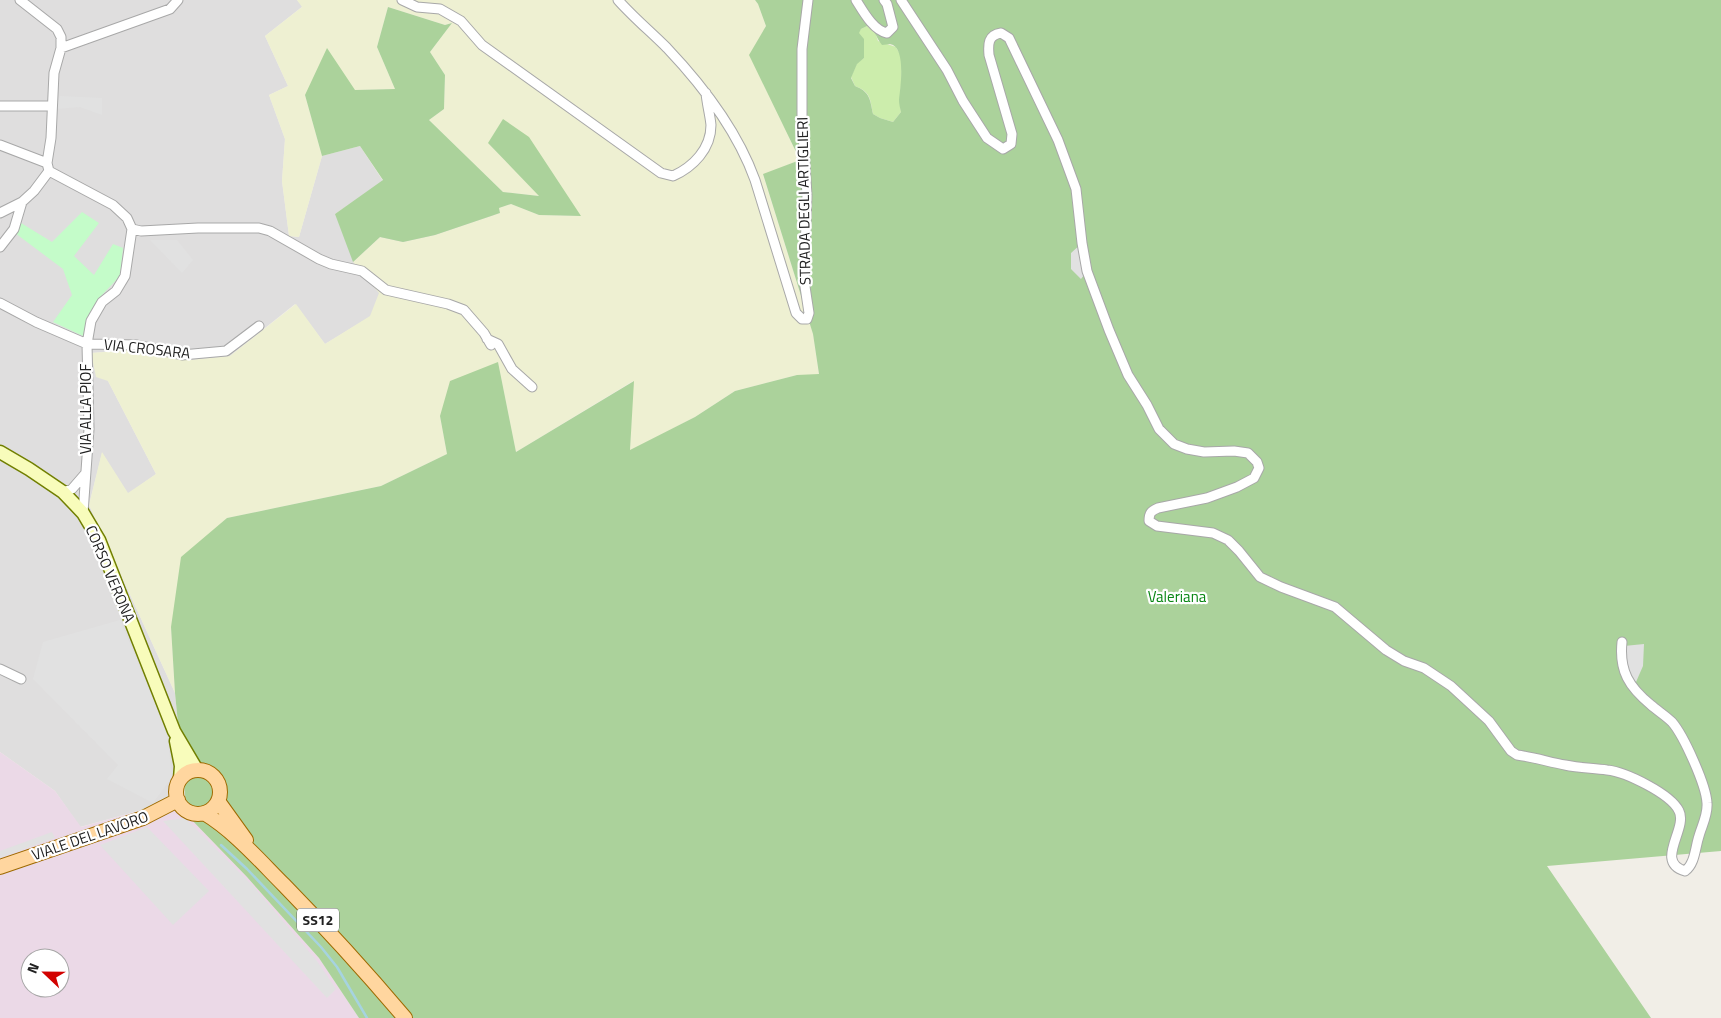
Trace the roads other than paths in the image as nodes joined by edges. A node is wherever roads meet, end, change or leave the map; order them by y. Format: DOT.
graph roads {
  1 [pos="20,0"];
  2 [pos="178,0"];
  3 [pos="402,0"];
  4 [pos="618,0"];
  5 [pos="808,0"];
  6 [pos="856,0"];
  7 [pos="884,0"];
  8 [pos="901,0"];
  9 [pos="60,48"];
  10 [pos="706,93"];
  11 [pos="0,106"];
  12 [pos="51,106"];
  13 [pos="0,146"];
  14 [pos="48,167"];
  15 [pos="22,202"];
  16 [pos="0,213"];
  17 [pos="132,229"];
  18 [pos="0,247"];
  19 [pos="0,303"];
  20 [pos="259,326"];
  21 [pos="87,344"];
  22 [pos="532,386"];
  23 [pos="0,452"];
  24 [pos="85,474"];
  25 [pos="84,491"];
  26 [pos="68,493"];
  27 [pos="83,513"];
  28 [pos="1622,642"];
  29 [pos="0,669"];
  30 [pos="21,679"];
  31 [pos="174,731"];
  32 [pos="197,770"];
  33 [pos="180,779"];
  34 [pos="178,800"];
  35 [pos="218,800"];
  36 [pos="204,813"];
  37 [pos="0,867"];
  38 [pos="266,867"];
  39 [pos="405,1018"];
  1 -- 9 [label="street"];
  2 -- 9 [label="street"];
  3 -- 10 [label="street"];
  4 -- 10 [label="street, STRADA DEGLI ARTIGLIERI"];
  5 -- 10 [label="street, STRADA DEGLI ARTIGLIERI"];
  6 -- 7 [label="street"];
  8 -- 28 [label="street"];
  9 -- 12 [label="street"];
  11 -- 12 [label="street"];
  12 -- 14 [label="street"];
  13 -- 14 [label="street"];
  14 -- 15 [label="street"];
  14 -- 17 [label="street"];
  15 -- 16 [label="street"];
  15 -- 18 [label="street"];
  17 -- 21 [label="street, VIA ALLA PIOF"];
  17 -- 22 [label="street"];
  19 -- 21 [label="street"];
  20 -- 21 [label="street, VIA CROSARA"];
  21 -- 24 [label="street, VIA ALLA PIOF"];
  23 -- 26 [label="main road, CORSO VERONA / SS12"];
  24 -- 25 [label="street, VIA ALLA PIOF"];
  24 -- 26 [label="street, VIA ALLA PIOF"];
  25 -- 26 [label="street"];
  25 -- 27 [label="street, VIA ALLA PIOF"];
  26 -- 27 [label="main road, CORSO VERONA / SS12"];
  27 -- 31 [label="main road, CORSO VERONA / SS12"];
  29 -- 30 [label="street"];
  31 -- 32 [label="main road, SS12"];
  31 -- 33 [label="main road, SS12"];
  32 -- 33 [label="main road"];
  32 -- 35 [label="main road, SS12"];
  33 -- 34 [label="main road, SS12"];
  34 -- 36 [label="main road, SS12"];
  34 -- 37 [label="main road, VIALE DEL LAVORO"];
  35 -- 36 [label="main road"];
  35 -- 38 [label="main road, SS12"];
  36 -- 38 [label="main road, SS12"];
  38 -- 39 [label="main road, SS12"];
}
